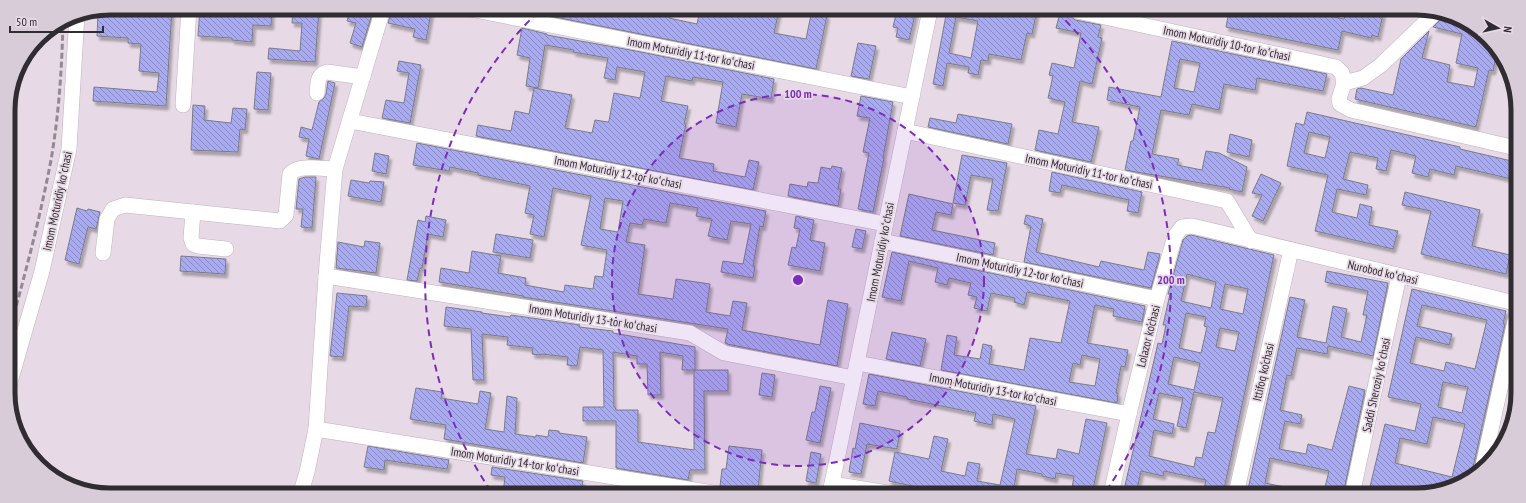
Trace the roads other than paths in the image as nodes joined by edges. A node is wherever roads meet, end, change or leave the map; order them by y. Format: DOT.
graph roads {
  1 [pos="189,15"];
  2 [pos="381,15"];
  3 [pos="500,15"];
  4 [pos="929,15"];
  5 [pos="1096,15"];
  6 [pos="1431,16"];
  7 [pos="77,21"];
  8 [pos="363,77"];
  9 [pos="1344,83"];
  10 [pos="317,93"];
  11 [pos="912,97"];
  12 [pos="183,105"];
  13 [pos="350,121"];
  14 [pos="905,131"];
  15 [pos="1511,147"];
  16 [pos="335,169"];
  17 [pos="193,212"];
  18 [pos="885,224"];
  19 [pos="882,241"];
  20 [pos="1251,241"];
  21 [pos="226,249"];
  22 [pos="1291,250"];
  23 [pos="104,253"];
  24 [pos="326,276"];
  25 [pos="1399,276"];
  26 [pos="1158,299"];
  27 [pos="1511,302"];
  28 [pos="1511,339"];
  29 [pos="15,365"];
  30 [pos="855,370"];
  31 [pos="1128,414"];
  32 [pos="316,429"];
  33 [pos="1485,458"];
  34 [pos="302,488"];
  35 [pos="682,488"];
  36 [pos="831,488"];
  37 [pos="1112,488"];
  38 [pos="1237,488"];
  39 [pos="1354,488"];
  1 -- 12 [label="street"];
  2 -- 8 [label="street"];
  3 -- 11 [label="street, Imom Moturidiy 11-tor koʻchasi"];
  4 -- 11 [label="street, Imom Moturidiy koʻchasi"];
  5 -- 9 [label="street, Imom Moturidiy 10-tor koʻchasi"];
  6 -- 9 [label="street"];
  7 -- 29 [label="street, Imom Moturidiy koʻchasi"];
  8 -- 10 [label="street"];
  8 -- 13 [label="street"];
  9 -- 15 [label="street"];
  11 -- 14 [label="street, Imom Moturidiy koʻchasi"];
  13 -- 16 [label="street"];
  13 -- 18 [label="street, Imom Moturidiy 12-tor koʻchasi"];
  14 -- 18 [label="street, Imom Moturidiy koʻchasi"];
  14 -- 20 [label="street, Imom Moturidiy 11-tor koʻchasi"];
  16 -- 17 [label="street"];
  16 -- 24 [label="street"];
  17 -- 21 [label="street"];
  17 -- 23 [label="street"];
  18 -- 19 [label="street, Imom Moturidiy koʻchasi"];
  19 -- 26 [label="street, Imom Moturidiy 12-tor koʻchasi"];
  19 -- 30 [label="street, Imom Moturidiy koʻchasi"];
  20 -- 22 [label="street, Nurobod koʻchasi"];
  20 -- 26 [label="street, Lolazor ko‘chasi"];
  22 -- 25 [label="street, Nurobod koʻchasi"];
  22 -- 38 [label="street, Ittifoq ko‘chasi"];
  24 -- 30 [label="street, Imom Moturidiy 13-tor koʻchasi"];
  24 -- 32 [label="street"];
  25 -- 27 [label="street, Nurobod koʻchasi"];
  25 -- 39 [label="street, Saddi Sheroziy koʻchasi"];
  26 -- 31 [label="street, Lolazor ko‘chasi"];
  28 -- 33 [label="street"];
  30 -- 31 [label="street, Imom Moturidiy 13-tor koʻchasi"];
  30 -- 36 [label="street, Imom Moturidiy koʻchasi"];
  31 -- 37 [label="street, Lolazor ko‘chasi"];
  32 -- 34 [label="street"];
  32 -- 35 [label="street, Imom Moturidiy 14-tor koʻchasi"];
}
